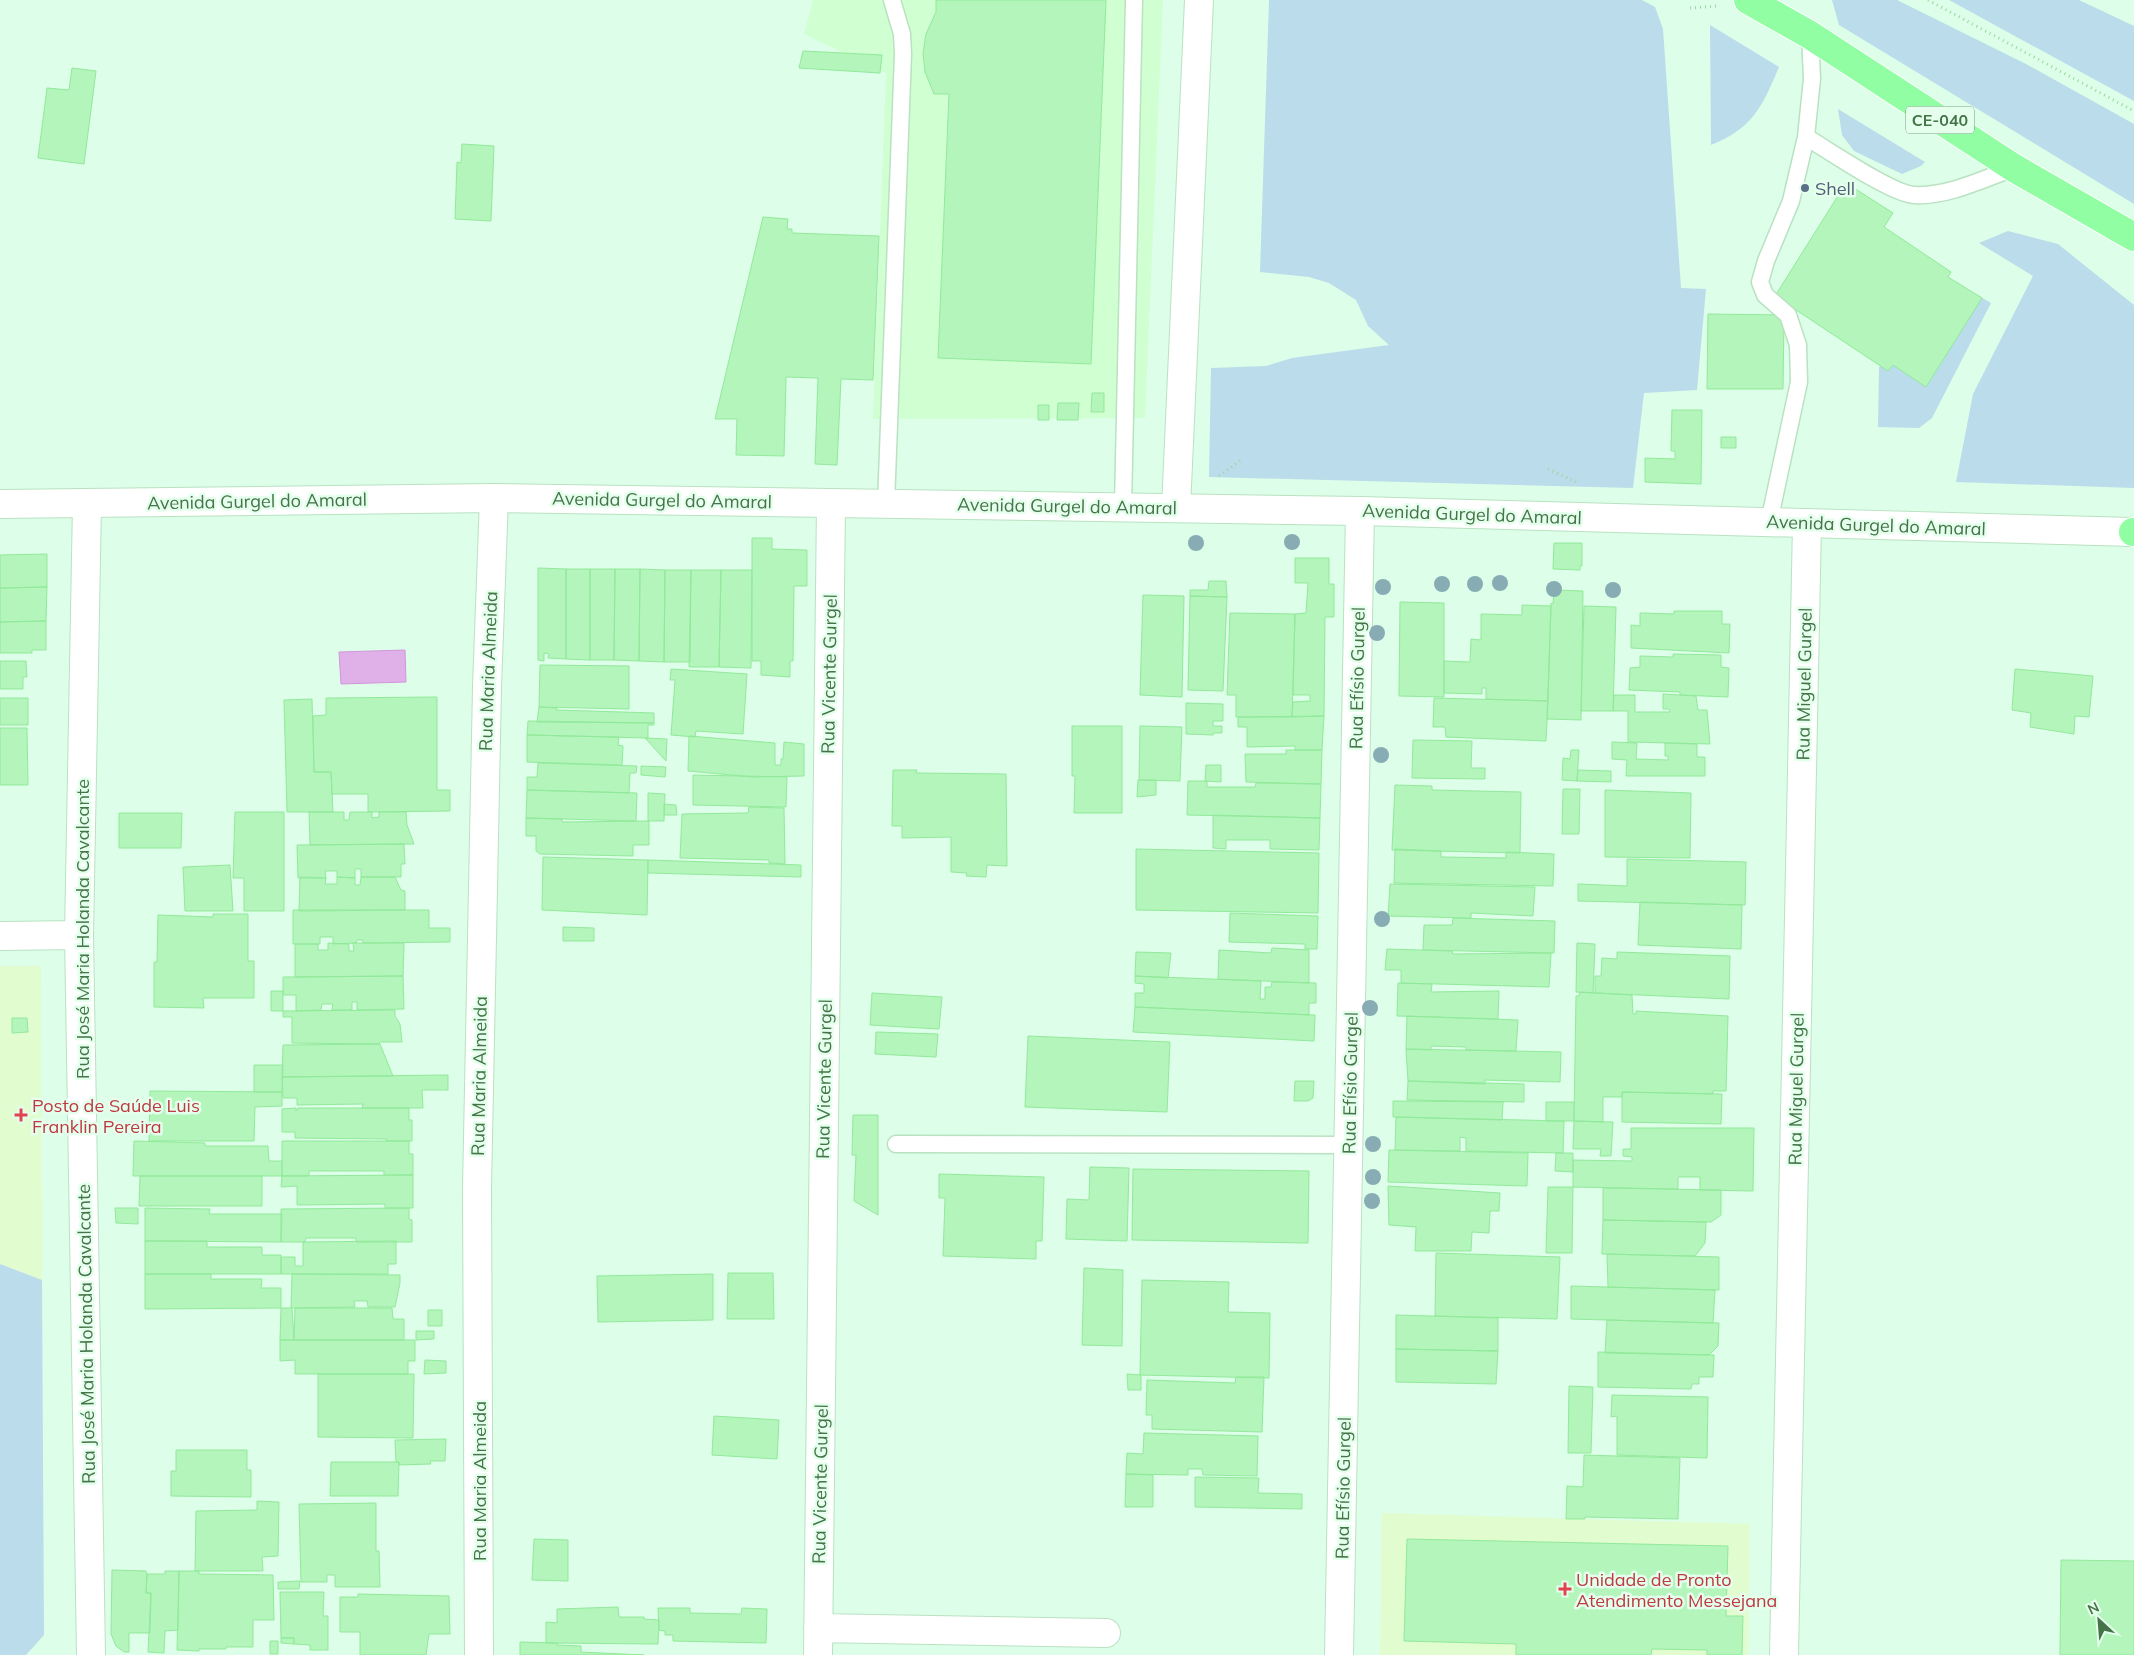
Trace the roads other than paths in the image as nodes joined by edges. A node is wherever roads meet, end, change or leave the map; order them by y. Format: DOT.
graph roads {
  1 [pos="892,0"];
  2 [pos="1134,0"];
  3 [pos="1199,0"];
  4 [pos="1748,0"];
  5 [pos="1810,35"];
  6 [pos="1806,137"];
  7 [pos="2014,168"];
  8 [pos="2134,237"];
  9 [pos="494,498"];
  10 [pos="831,503"];
  11 [pos="0,504"];
  12 [pos="87,504"];
  13 [pos="886,504"];
  14 [pos="1123,506"];
  15 [pos="1176,508"];
  16 [pos="1360,511"];
  17 [pos="1769,522"];
  18 [pos="1807,524"];
  19 [pos="2134,532"];
  20 [pos="80,934"];
  21 [pos="0,936"];
  22 [pos="896,1144"];
  23 [pos="1349,1145"];
  24 [pos="1106,1633"];
  25 [pos="818,1642"];
  26 [pos="91,1655"];
  27 [pos="479,1655"];
  28 [pos="1340,1655"];
  29 [pos="1784,1655"];
  1 -- 13 [label="lane"];
  2 -- 14 [label="lane"];
  3 -- 15 [label="street"];
  4 -- 5 [label="highway, CE-040"];
  5 -- 6 [label="lane"];
  5 -- 7 [label="highway, CE-040"];
  6 -- 7 [label="lane"];
  6 -- 17 [label="lane"];
  7 -- 8 [label="highway, CE-040"];
  9 -- 10 [label="street, Avenida Gurgel do Amaral"];
  9 -- 12 [label="street, Avenida Gurgel do Amaral"];
  9 -- 27 [label="street, Rua Maria Almeida"];
  10 -- 13 [label="street, Avenida Gurgel do Amaral"];
  10 -- 25 [label="street, Rua Vicente Gurgel"];
  11 -- 12 [label="street, Avenida Gurgel do Amaral"];
  12 -- 20 [label="street, Rua José Maria Holanda Cavalcante"];
  13 -- 14 [label="street, Avenida Gurgel do Amaral"];
  14 -- 15 [label="street, Avenida Gurgel do Amaral"];
  15 -- 16 [label="street, Avenida Gurgel do Amaral"];
  16 -- 17 [label="street, Avenida Gurgel do Amaral"];
  16 -- 23 [label="street, Rua Efísio Gurgel"];
  17 -- 18 [label="street, Avenida Gurgel do Amaral"];
  18 -- 19 [label="street, Avenida Gurgel do Amaral"];
  18 -- 29 [label="street, Rua Miguel Gurgel"];
  20 -- 21 [label="street"];
  20 -- 26 [label="street, Rua José Maria Holanda Cavalcante"];
  22 -- 23 [label="lane"];
  23 -- 28 [label="street, Rua Efísio Gurgel"];
  24 -- 25 [label="street"];
}
